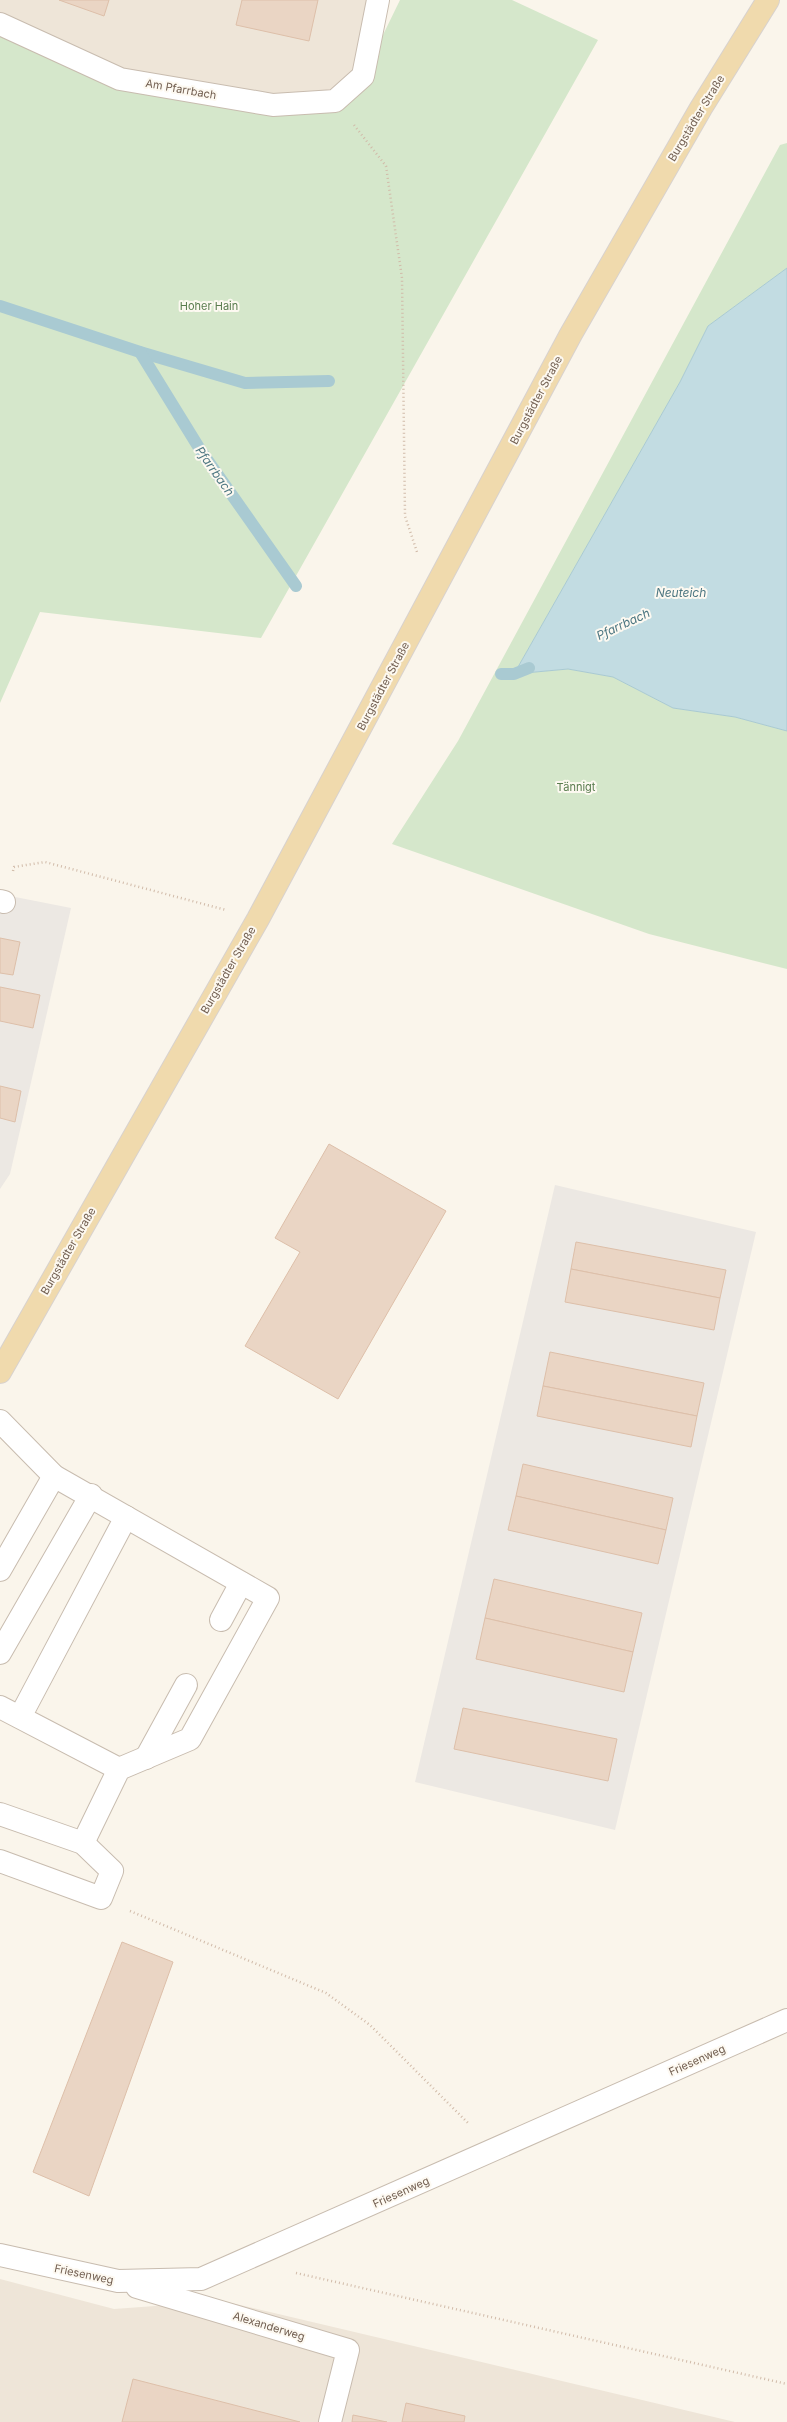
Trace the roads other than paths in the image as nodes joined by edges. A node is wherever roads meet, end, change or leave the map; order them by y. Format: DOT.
graph roads {
  1 [pos="378,0"];
  2 [pos="768,0"];
  3 [pos="0,24"];
  4 [pos="0,1372"];
  5 [pos="0,1421"];
  6 [pos="54,1476"];
  7 [pos="91,1495"];
  8 [pos="126,1517"];
  9 [pos="0,1570"];
  10 [pos="241,1583"];
  11 [pos="221,1620"];
  12 [pos="0,1653"];
  13 [pos="186,1685"];
  14 [pos="0,1707"];
  15 [pos="20,1716"];
  16 [pos="146,1758"];
  17 [pos="119,1769"];
  18 [pos="0,1814"];
  19 [pos="83,1843"];
  20 [pos="0,1861"];
  21 [pos="787,2020"];
  22 [pos="0,2255"];
  23 [pos="118,2281"];
  24 [pos="330,2422"];
  1 -- 3 [label="street, Am Pfarrbach"];
  2 -- 4 [label="main road, Burgstädter Straße"];
  5 -- 6 [label="street"];
  6 -- 7 [label="street"];
  6 -- 9 [label="street"];
  7 -- 8 [label="street"];
  7 -- 12 [label="street"];
  8 -- 10 [label="street"];
  8 -- 15 [label="street"];
  10 -- 11 [label="street"];
  10 -- 16 [label="street"];
  13 -- 16 [label="street"];
  14 -- 15 [label="street"];
  15 -- 17 [label="street"];
  16 -- 17 [label="street"];
  17 -- 19 [label="street"];
  18 -- 19 [label="street"];
  19 -- 20 [label="street"];
  21 -- 23 [label="street, Friesenweg"];
  22 -- 23 [label="street, Friesenweg"];
  23 -- 24 [label="street, Alexanderweg"];
}
